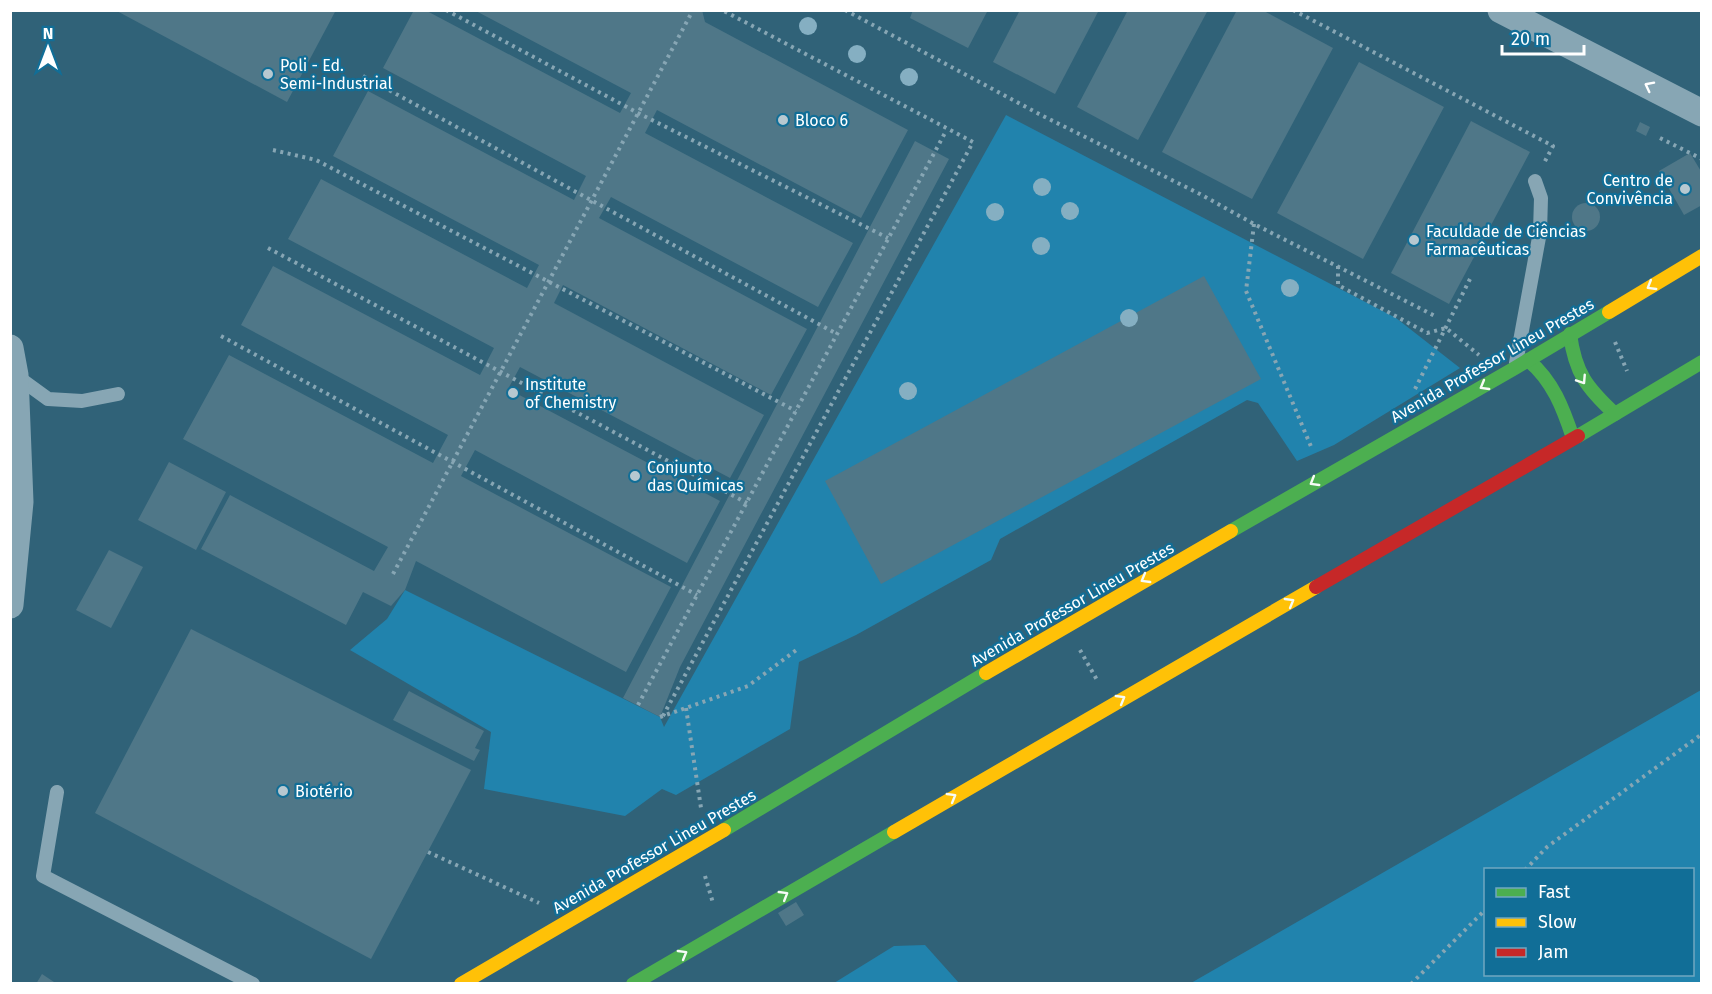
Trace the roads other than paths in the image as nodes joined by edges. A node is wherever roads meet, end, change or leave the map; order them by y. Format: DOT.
graph roads {
  1 [pos="1501,10"];
  2 [pos="1701,113"];
  3 [pos="1535,181"];
  4 [pos="1701,256"];
  5 [pos="1570,334"];
  6 [pos="10,348"];
  7 [pos="1528,360"];
  8 [pos="1701,362"];
  9 [pos="1509,372"];
  10 [pos="15,375"];
  11 [pos="118,394"];
  12 [pos="1615,414"];
  13 [pos="1573,438"];
  14 [pos="10,605"];
  15 [pos="57,792"];
  16 [pos="253,984"];
  17 [pos="461,984"];
  18 [pos="633,984"];
  2 -- 1 [label="street, one-way"];
  3 -- 9 [label="lane"];
  4 -- 5 [label="main road, Avenida Professor Lineu Prestes, one-way"];
  5 -- 7 [label="main road, Avenida Professor Lineu Prestes"];
  5 -- 12 [label="main road, one-way"];
  6 -- 10 [label="street"];
  7 -- 9 [label="main road, Avenida Professor Lineu Prestes"];
  7 -- 13 [label="main road"];
  8 -- 12 [label="main road"];
  9 -- 17 [label="main road, Avenida Professor Lineu Prestes, one-way"];
  10 -- 11 [label="lane"];
  10 -- 14 [label="street"];
  12 -- 13 [label="main road"];
  18 -- 13 [label="main road, one-way"];
  15 -- 16 [label="lane"];
}
